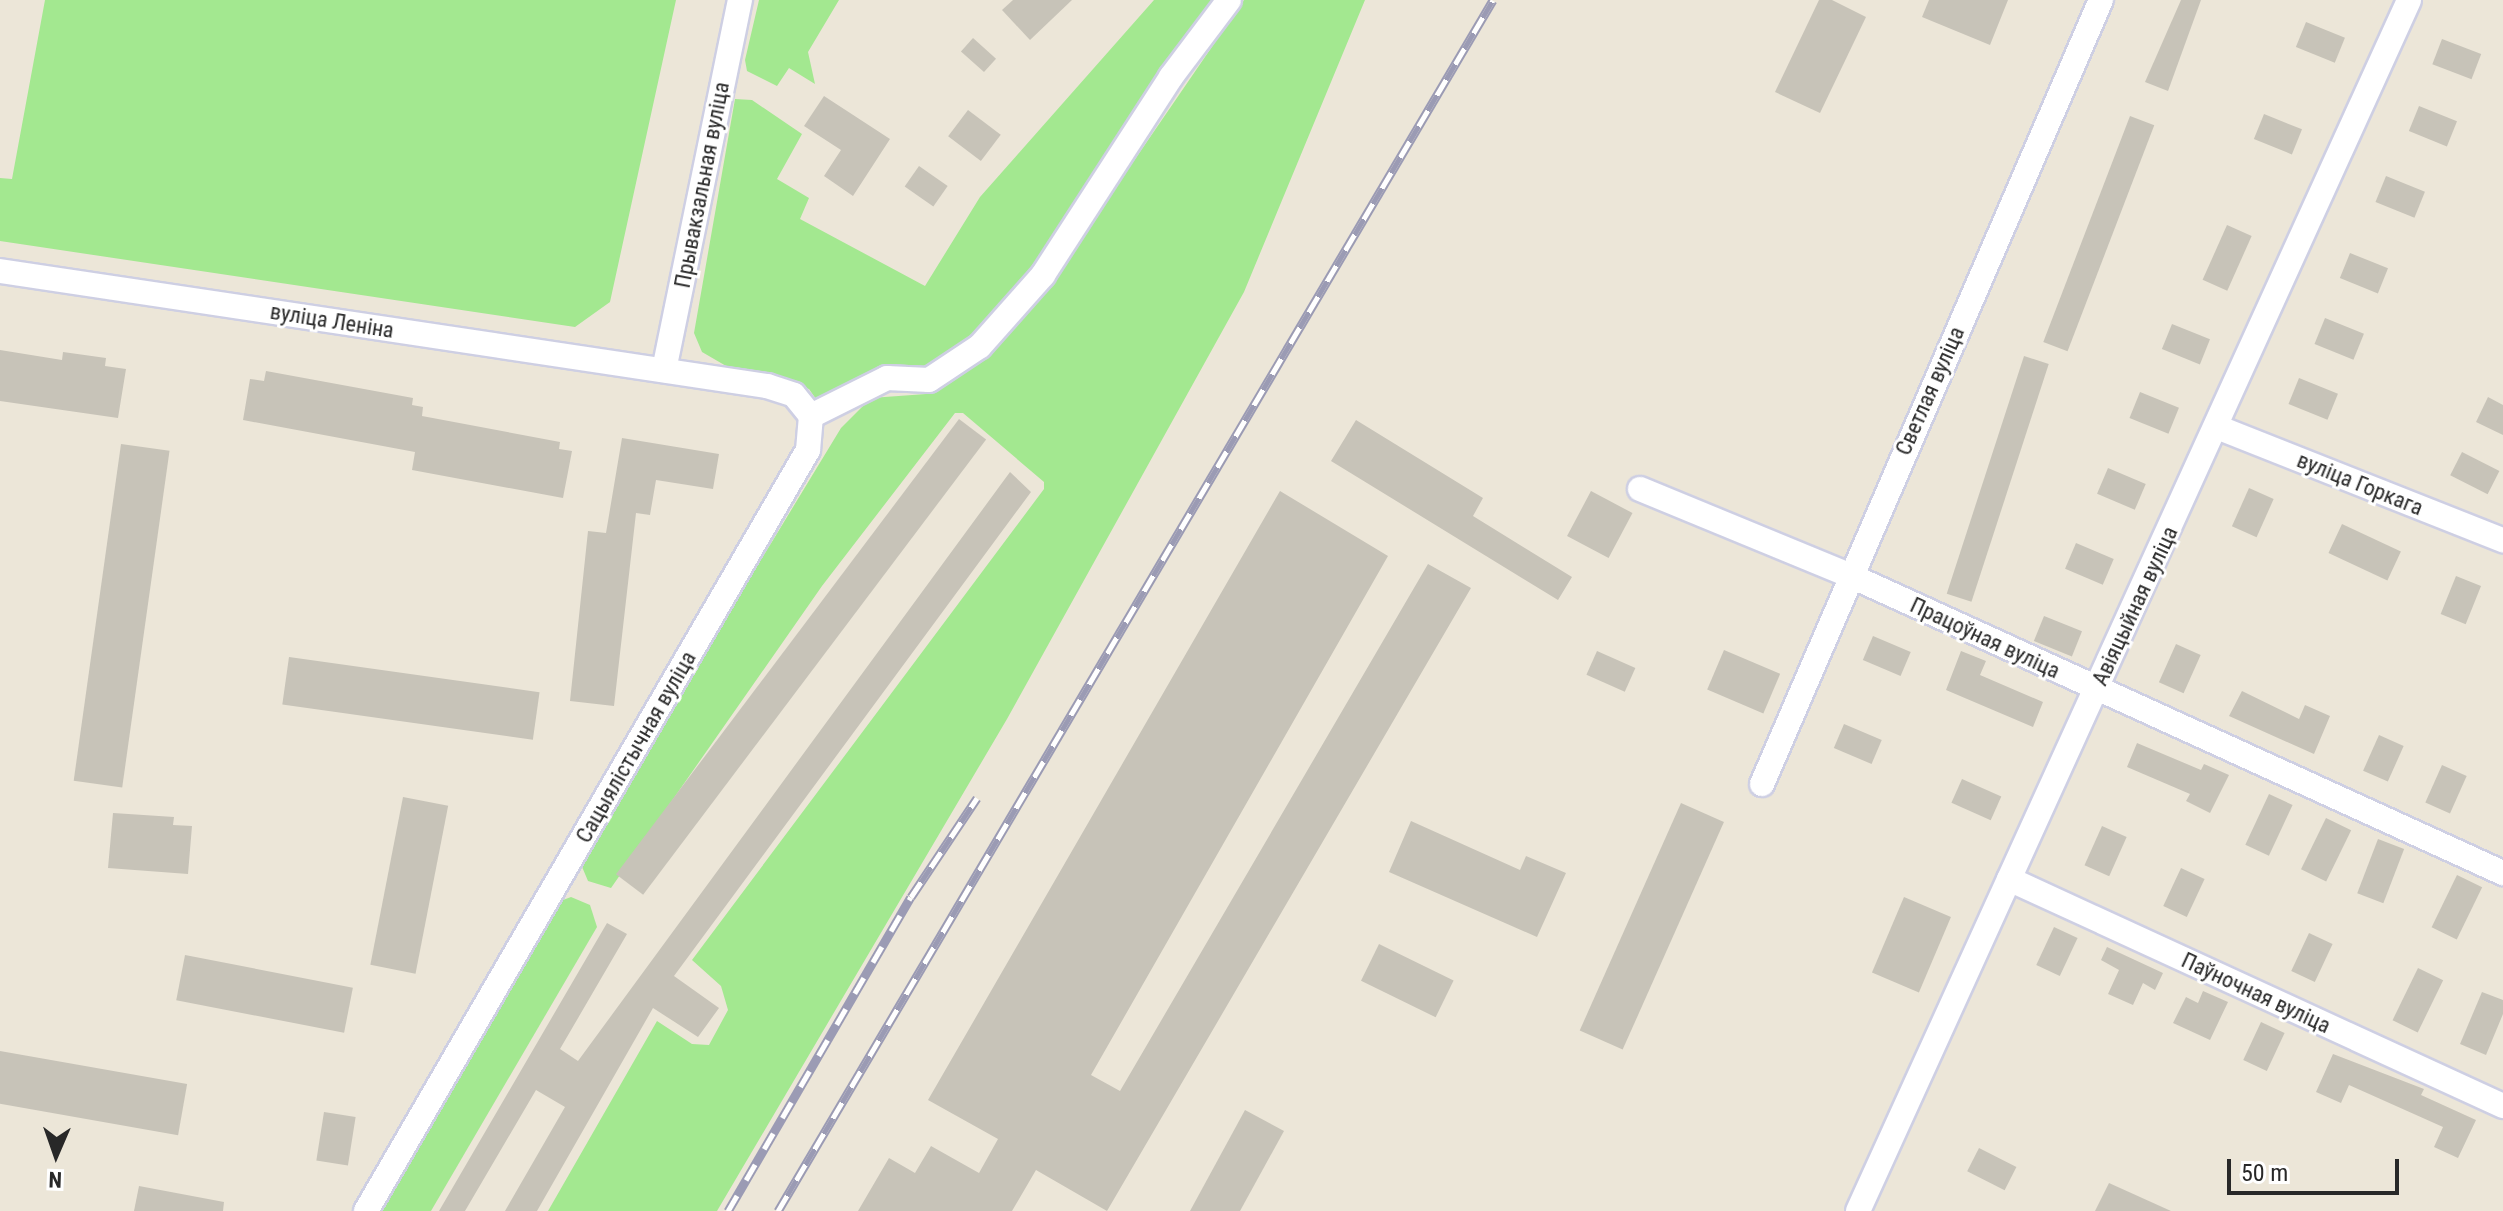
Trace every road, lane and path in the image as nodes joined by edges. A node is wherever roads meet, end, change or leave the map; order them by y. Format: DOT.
graph roads {
  1 [pos="740,0"];
  2 [pos="1229,0"];
  3 [pos="2101,0"];
  4 [pos="2409,0"];
  5 [pos="0,271"];
  6 [pos="664,370"];
  7 [pos="811,416"];
  8 [pos="2217,427"];
  9 [pos="1640,489"];
  10 [pos="2503,540"];
  11 [pos="1849,575"];
  12 [pos="2096,690"];
  13 [pos="1762,784"];
  14 [pos="2503,873"];
  15 [pos="2009,879"];
  16 [pos="2503,1106"];
  17 [pos="366,1211"];
  18 [pos="1858,1211"];
  1 -- 6 [label="street, Прывакзальная вуліца"];
  2 -- 7 [label="street"];
  3 -- 11 [label="street, Светлая вуліца"];
  4 -- 8 [label="street, Авіяцыйная вуліца"];
  5 -- 6 [label="street, вуліца Леніна"];
  6 -- 7 [label="street"];
  7 -- 17 [label="street, Сацыялістычная вуліца"];
  8 -- 10 [label="street, вуліца Горкага"];
  8 -- 12 [label="street, Авіяцыйная вуліца"];
  9 -- 11 [label="street, Працоўная вуліца"];
  11 -- 12 [label="street, Працоўная вуліца"];
  11 -- 13 [label="street, Светлая вуліца"];
  12 -- 14 [label="street, Працоўная вуліца"];
  12 -- 15 [label="street, Авіяцыйная вуліца"];
  15 -- 16 [label="street, Паўночная вуліца"];
  15 -- 18 [label="street, Авіяцыйная вуліца"];
}
